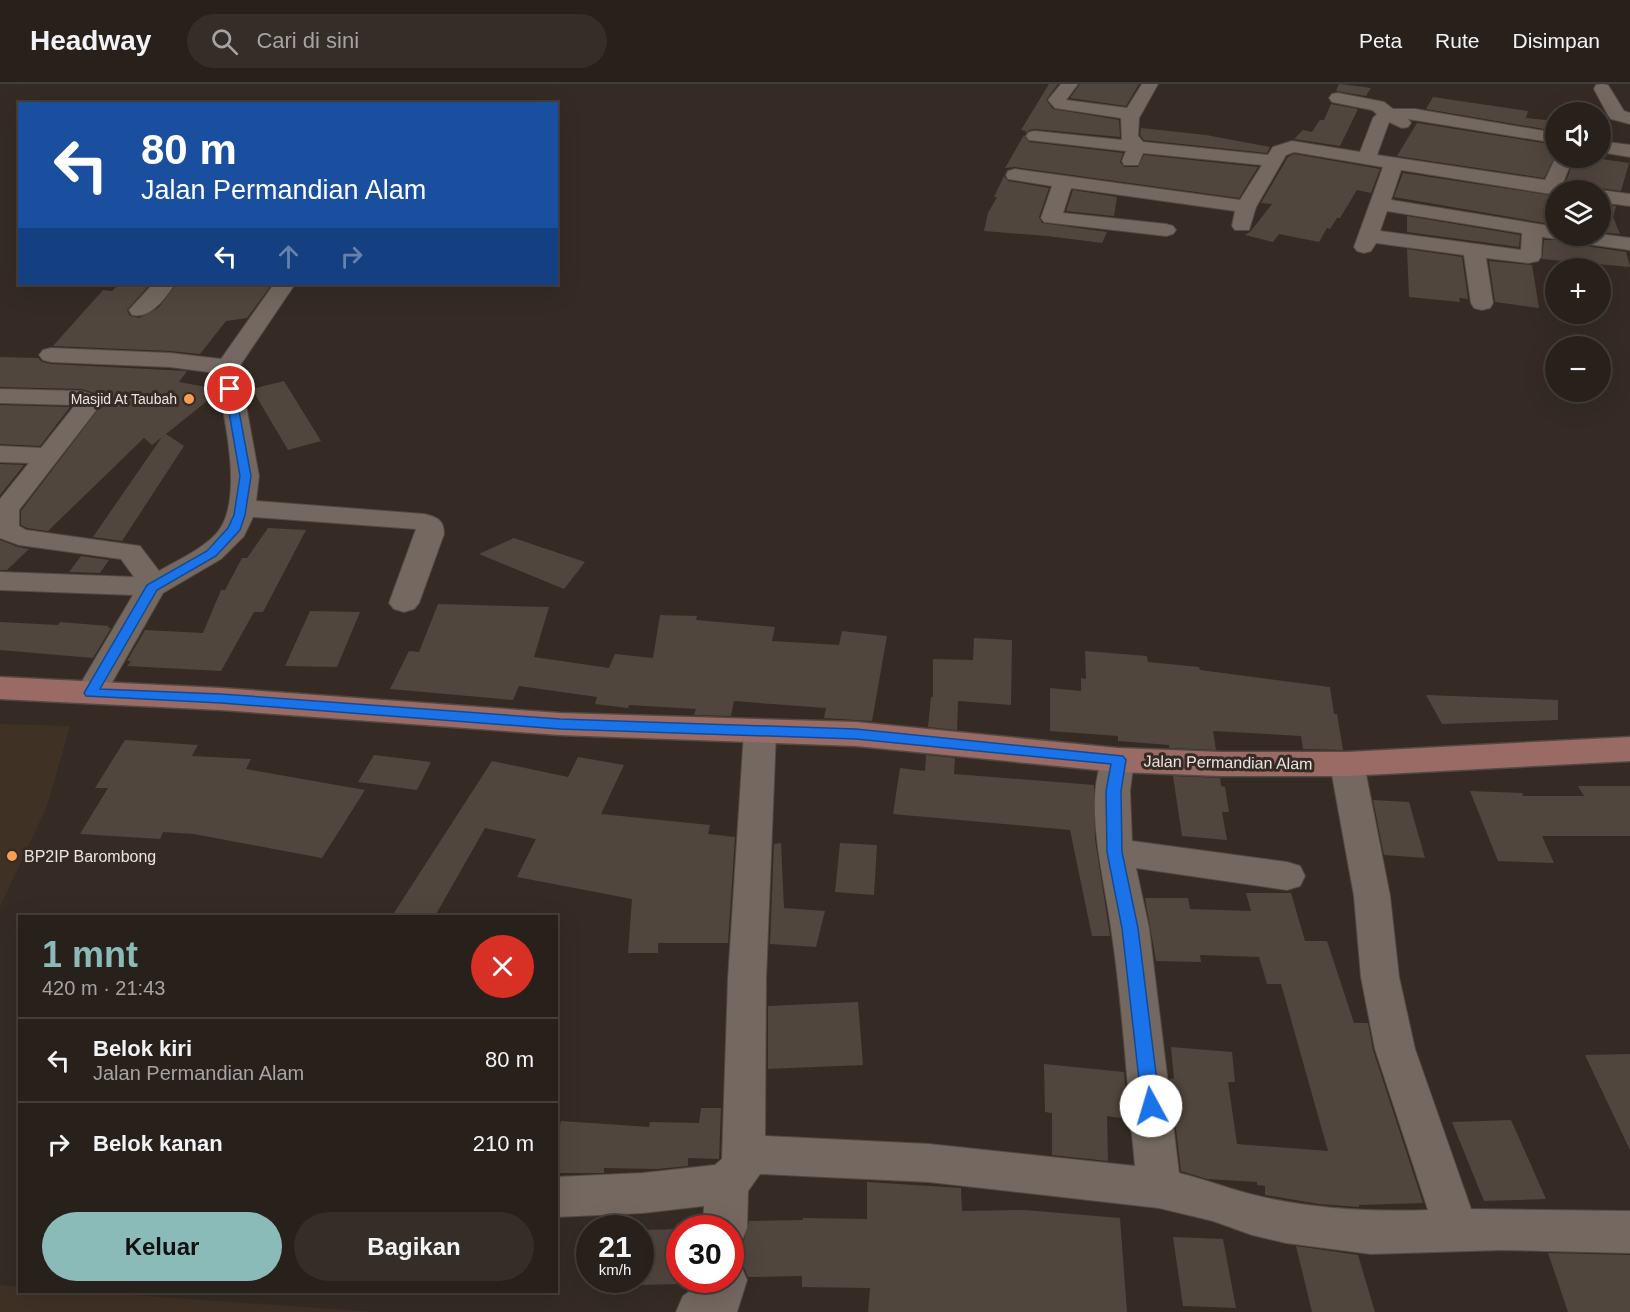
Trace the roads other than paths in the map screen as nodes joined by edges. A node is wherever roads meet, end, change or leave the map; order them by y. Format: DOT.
graph roads {
  1 [pos="1070,84"];
  2 [pos="1150,84"];
  3 [pos="1602,89"];
  4 [pos="1338,98"];
  5 [pos="1132,114"];
  6 [pos="1397,119"];
  7 [pos="1630,119"];
  8 [pos="1035,136"];
  9 [pos="1545,136"];
  10 [pos="1545,144"];
  11 [pos="1137,146"];
  12 [pos="1611,148"];
  13 [pos="1630,151"];
  14 [pos="1611,155"];
  15 [pos="1630,158"];
  16 [pos="1274,161"];
  17 [pos="1381,161"];
  18 [pos="1016,175"];
  19 [pos="1063,183"];
  20 [pos="1545,187"];
  21 [pos="1120,189"];
  22 [pos="1174,197"];
  23 [pos="1611,197"];
  24 [pos="1630,200"];
  25 [pos="1380,204"];
  26 [pos="1532,229"];
  27 [pos="1166,230"];
  28 [pos="1545,231"];
  29 [pos="1611,241"];
  30 [pos="1630,244"];
  31 [pos="1474,250"];
  32 [pos="1164,253"];
  33 [pos="163,285"];
  34 [pos="283,285"];
  35 [pos="1482,303"];
  36 [pos="140,310"];
  37 [pos="51,355"];
  38 [pos="227,367"];
  39 [pos="0,396"];
  40 [pos="0,454"];
  41 [pos="49,456"];
  42 [pos="241,508"];
  43 [pos="0,581"];
  44 [pos="152,588"];
  45 [pos="404,603"];
  46 [pos="0,688"];
  47 [pos="91,693"];
  48 [pos="760,732"];
  49 [pos="1630,749"];
  50 [pos="1118,760"];
  51 [pos="1347,764"];
  52 [pos="1114,852"];
  53 [pos="1287,876"];
  54 [pos="735,1169"];
  55 [pos="1159,1188"];
  56 [pos="558,1197"];
  57 [pos="727,1215"];
  58 [pos="1457,1231"];
  59 [pos="1630,1232"];
  60 [pos="721,1293"];
  61 [pos="699,1312"];
  1 -- 5 [label="street"];
  2 -- 5 [label="street"];
  3 -- 7 [label="street"];
  4 -- 6 [label="street"];
  5 -- 11 [label="street"];
  6 -- 9 [label="street"];
  6 -- 10 [label="street"];
  6 -- 17 [label="street"];
  8 -- 11 [label="street"];
  11 -- 16 [label="street"];
  11 -- 21 [label="street"];
  12 -- 13 [label="street"];
  14 -- 15 [label="street"];
  16 -- 17 [label="street"];
  16 -- 22 [label="street"];
  17 -- 20 [label="street"];
  17 -- 25 [label="street"];
  18 -- 19 [label="street"];
  19 -- 21 [label="street"];
  19 -- 27 [label="street"];
  21 -- 22 [label="street"];
  22 -- 27 [label="street"];
  23 -- 24 [label="street"];
  25 -- 26 [label="street"];
  25 -- 31 [label="street"];
  26 -- 28 [label="street"];
  26 -- 31 [label="street"];
  27 -- 32 [label="street"];
  29 -- 30 [label="street"];
  31 -- 35 [label="street"];
  33 -- 36 [label="street"];
  34 -- 38 [label="street"];
  37 -- 38 [label="street"];
  38 -- 42 [label="street"];
  39 -- 41 [label="street"];
  40 -- 41 [label="street"];
  41 -- 44 [label="street"];
  42 -- 44 [label="street"];
  42 -- 45 [label="street"];
  43 -- 44 [label="street"];
  44 -- 47 [label="street"];
  46 -- 47 [label="main road, Jalan Permandian Alam"];
  47 -- 48 [label="main road, Jalan Permandian Alam"];
  48 -- 50 [label="main road, Jalan Permandian Alam"];
  48 -- 54 [label="street"];
  49 -- 51 [label="main road, Jalan Permandian Alam"];
  50 -- 51 [label="main road, Jalan Permandian Alam"];
  50 -- 52 [label="street"];
  51 -- 58 [label="street"];
  52 -- 53 [label="street"];
  52 -- 55 [label="street"];
  54 -- 55 [label="street"];
  54 -- 56 [label="street"];
  54 -- 57 [label="street"];
  55 -- 58 [label="street"];
  58 -- 59 [label="street"];
  60 -- 61 [label="street"];
}
